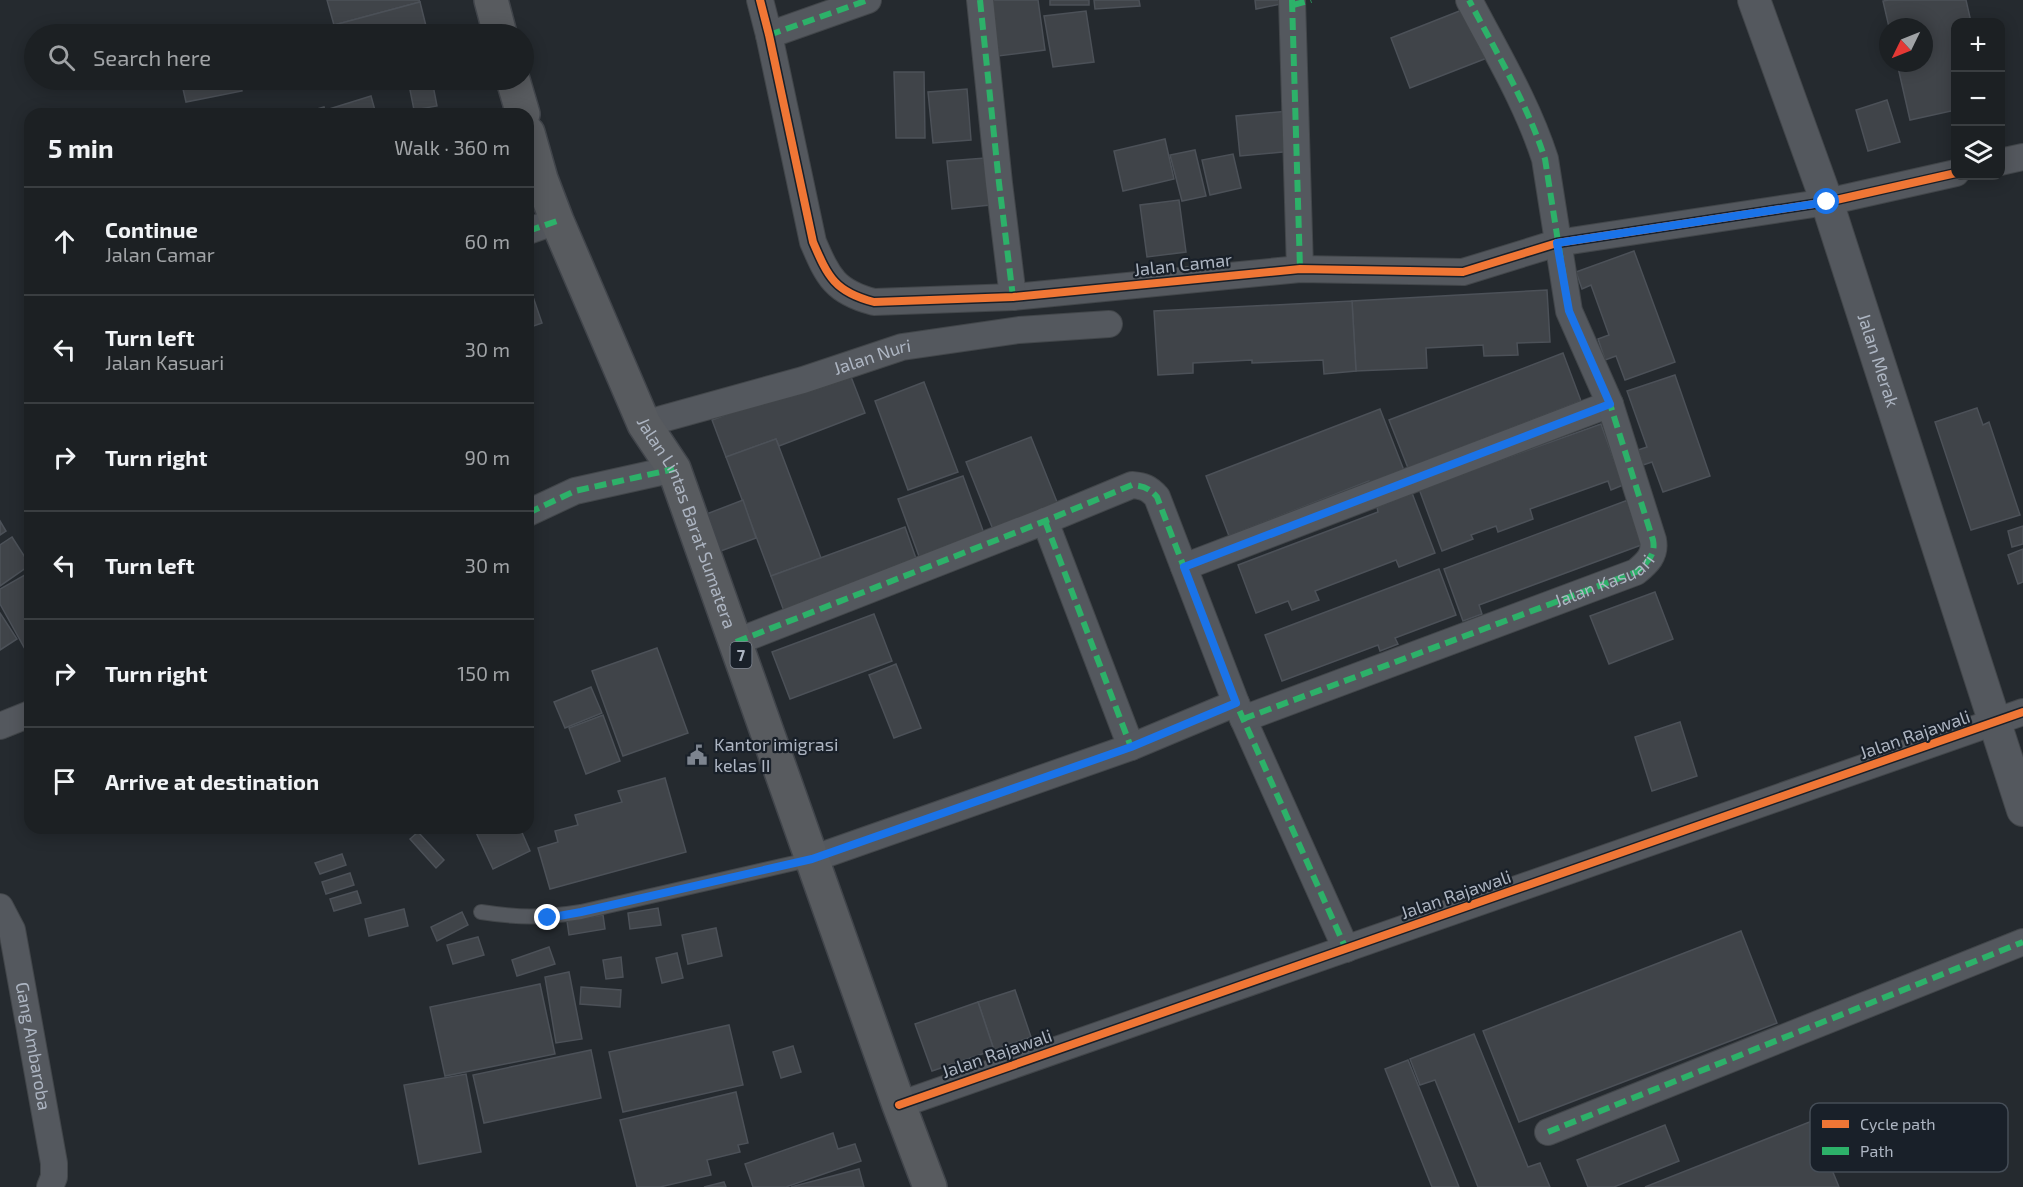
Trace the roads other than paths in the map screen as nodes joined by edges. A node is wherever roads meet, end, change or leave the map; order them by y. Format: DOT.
graph roads {
  1 [pos="491,0"];
  2 [pos="760,0"];
  3 [pos="868,0"];
  4 [pos="980,0"];
  5 [pos="1469,0"];
  6 [pos="1754,0"];
  7 [pos="1298,2"];
  8 [pos="497,24"];
  9 [pos="769,35"];
  10 [pos="516,90"];
  11 [pos="521,108"];
  12 [pos="534,154"];
  13 [pos="2023,157"];
  14 [pos="2005,161"];
  15 [pos="1951,173"];
  16 [pos="1827,202"];
  17 [pos="542,226"];
  18 [pos="1557,243"];
  19 [pos="1300,269"];
  20 [pos="1013,297"];
  21 [pos="1109,324"];
  22 [pos="1610,404"];
  23 [pos="644,424"];
  24 [pos="674,469"];
  25 [pos="534,510"];
  26 [pos="1045,522"];
  27 [pos="1184,567"];
  28 [pos="736,642"];
  29 [pos="1240,711"];
  30 [pos="2023,712"];
  31 [pos="24,716"];
  32 [pos="1995,724"];
  33 [pos="0,726"];
  34 [pos="1131,747"];
  35 [pos="2023,810"];
  36 [pos="812,859"];
  37 [pos="0,907"];
  38 [pos="481,912"];
  39 [pos="2023,942"];
  40 [pos="1346,949"];
  41 [pos="898,1105"];
  42 [pos="1548,1132"];
  43 [pos="50,1187"];
  44 [pos="930,1187"];
  1 -- 8 [label="highway"];
  2 -- 9 [label="street, Jalan Camar"];
  3 -- 9 [label="street"];
  4 -- 20 [label="street"];
  5 -- 18 [label="street, Jalan Kasuari"];
  6 -- 16 [label="street, Jalan Merak"];
  7 -- 19 [label="street"];
  9 -- 20 [label="street, Jalan Camar"];
  10 -- 11 [label="highway"];
  12 -- 17 [label="highway, Jalan Lintas Barat Sumatera / 7"];
  13 -- 14 [label="street"];
  15 -- 16 [label="street, Jalan Camar"];
  16 -- 18 [label="street, Jalan Camar"];
  16 -- 32 [label="street, Jalan Merak"];
  17 -- 23 [label="highway, Jalan Lintas Barat Sumatera / 7"];
  18 -- 19 [label="street, Jalan Camar"];
  18 -- 22 [label="street, Jalan Kasuari"];
  19 -- 20 [label="street, Jalan Camar"];
  21 -- 23 [label="street, Jalan Nuri"];
  22 -- 27 [label="street"];
  22 -- 29 [label="street, Jalan Kasuari"];
  23 -- 24 [label="highway, Jalan Lintas Barat Sumatera / 7"];
  24 -- 25 [label="street"];
  24 -- 28 [label="highway, Jalan Lintas Barat Sumatera / 7"];
  26 -- 27 [label="street"];
  26 -- 28 [label="street"];
  26 -- 34 [label="street"];
  27 -- 29 [label="street"];
  28 -- 36 [label="highway, Jalan Lintas Barat Sumatera / 7"];
  29 -- 34 [label="street"];
  29 -- 40 [label="street"];
  30 -- 32 [label="street, Jalan Rajawali"];
  31 -- 33 [label="street"];
  32 -- 35 [label="street, Jalan Merak"];
  32 -- 40 [label="street, Jalan Rajawali"];
  34 -- 36 [label="street"];
  36 -- 38 [label="lane"];
  36 -- 41 [label="highway, Jalan Lintas Barat Sumatera / 7"];
  37 -- 43 [label="street, Gang Ambaroba"];
  39 -- 42 [label="street"];
  40 -- 41 [label="street, Jalan Rajawali"];
  41 -- 44 [label="highway, Jalan Lintas Barat Sumatera / 7"];
}
